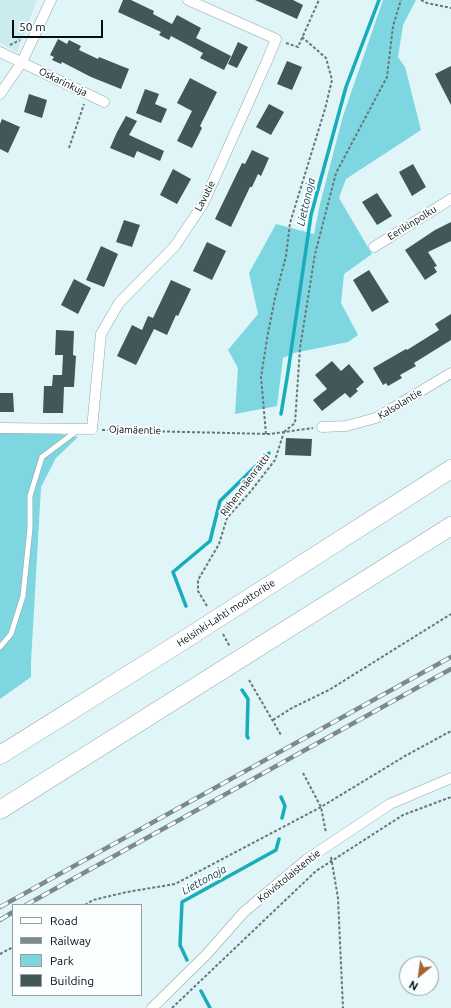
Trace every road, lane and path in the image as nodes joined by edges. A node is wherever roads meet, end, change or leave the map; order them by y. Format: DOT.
graph roads {
  1 [pos="51,0"];
  2 [pos="188,0"];
  3 [pos="319,0"];
  4 [pos="401,0"];
  5 [pos="421,0"];
  6 [pos="451,8"];
  7 [pos="302,37"];
  8 [pos="276,39"];
  9 [pos="0,52"];
  10 [pos="22,62"];
  11 [pos="0,94"];
  12 [pos="88,95"];
  13 [pos="104,102"];
  14 [pos="69,148"];
  15 [pos="451,199"];
  16 [pos="374,248"];
  17 [pos="451,373"];
  18 [pos="322,427"];
  19 [pos="0,428"];
  20 [pos="79,429"];
  21 [pos="92,429"];
  22 [pos="284,432"];
  23 [pos="266,434"];
  24 [pos="451,469"];
  25 [pos="451,526"];
  26 [pos="207,606"];
  27 [pos="451,614"];
  28 [pos="223,634"];
  29 [pos="0,647"];
  30 [pos="232,650"];
  31 [pos="249,680"];
  32 [pos="273,720"];
  33 [pos="451,730"];
  34 [pos="281,735"];
  35 [pos="0,756"];
  36 [pos="303,773"];
  37 [pos="451,778"];
  38 [pos="451,797"];
  39 [pos="321,807"];
  40 [pos="0,810"];
  41 [pos="331,861"];
  42 [pos="87,904"];
  43 [pos="12,948"];
  44 [pos="0,954"];
  45 [pos="152,1008"];
  46 [pos="172,1008"];
  47 [pos="343,1008"];
  1 -- 10 [label="street"];
  2 -- 8 [label="street"];
  3 -- 7 [label="path"];
  4 -- 22 [label="path, Riihenmäenraitti"];
  5 -- 6 [label="path"];
  7 -- 8 [label="path"];
  7 -- 23 [label="path"];
  8 -- 21 [label="street, Lavutie"];
  9 -- 10 [label="street, Oskarinkuja"];
  10 -- 11 [label="street"];
  10 -- 12 [label="street, Oskarinkuja"];
  12 -- 13 [label="street, Oskarinkuja"];
  12 -- 14 [label="path"];
  15 -- 16 [label="street, Eerikinpolku"];
  17 -- 18 [label="street, Kalsolantie"];
  18 -- 22 [label="path, Ojamäentie"];
  19 -- 20 [label="street"];
  20 -- 21 [label="street"];
  20 -- 29 [label="lane"];
  21 -- 23 [label="path, Ojamäentie"];
  22 -- 23 [label="path, Ojamäentie"];
  22 -- 26 [label="path, Riihenmäenraitti"];
  24 -- 35 [label="highway, Helsinki-Lahti moottoritie"];
  25 -- 40 [label="highway"];
  27 -- 32 [label="path"];
  28 -- 30 [label="path"];
  31 -- 32 [label="path"];
  32 -- 34 [label="path"];
  33 -- 39 [label="path"];
  36 -- 39 [label="path"];
  37 -- 45 [label="street, Koivistolaistentie"];
  38 -- 41 [label="path"];
  39 -- 42 [label="path"];
  41 -- 46 [label="path"];
  41 -- 47 [label="path"];
  43 -- 44 [label="path"];
}
